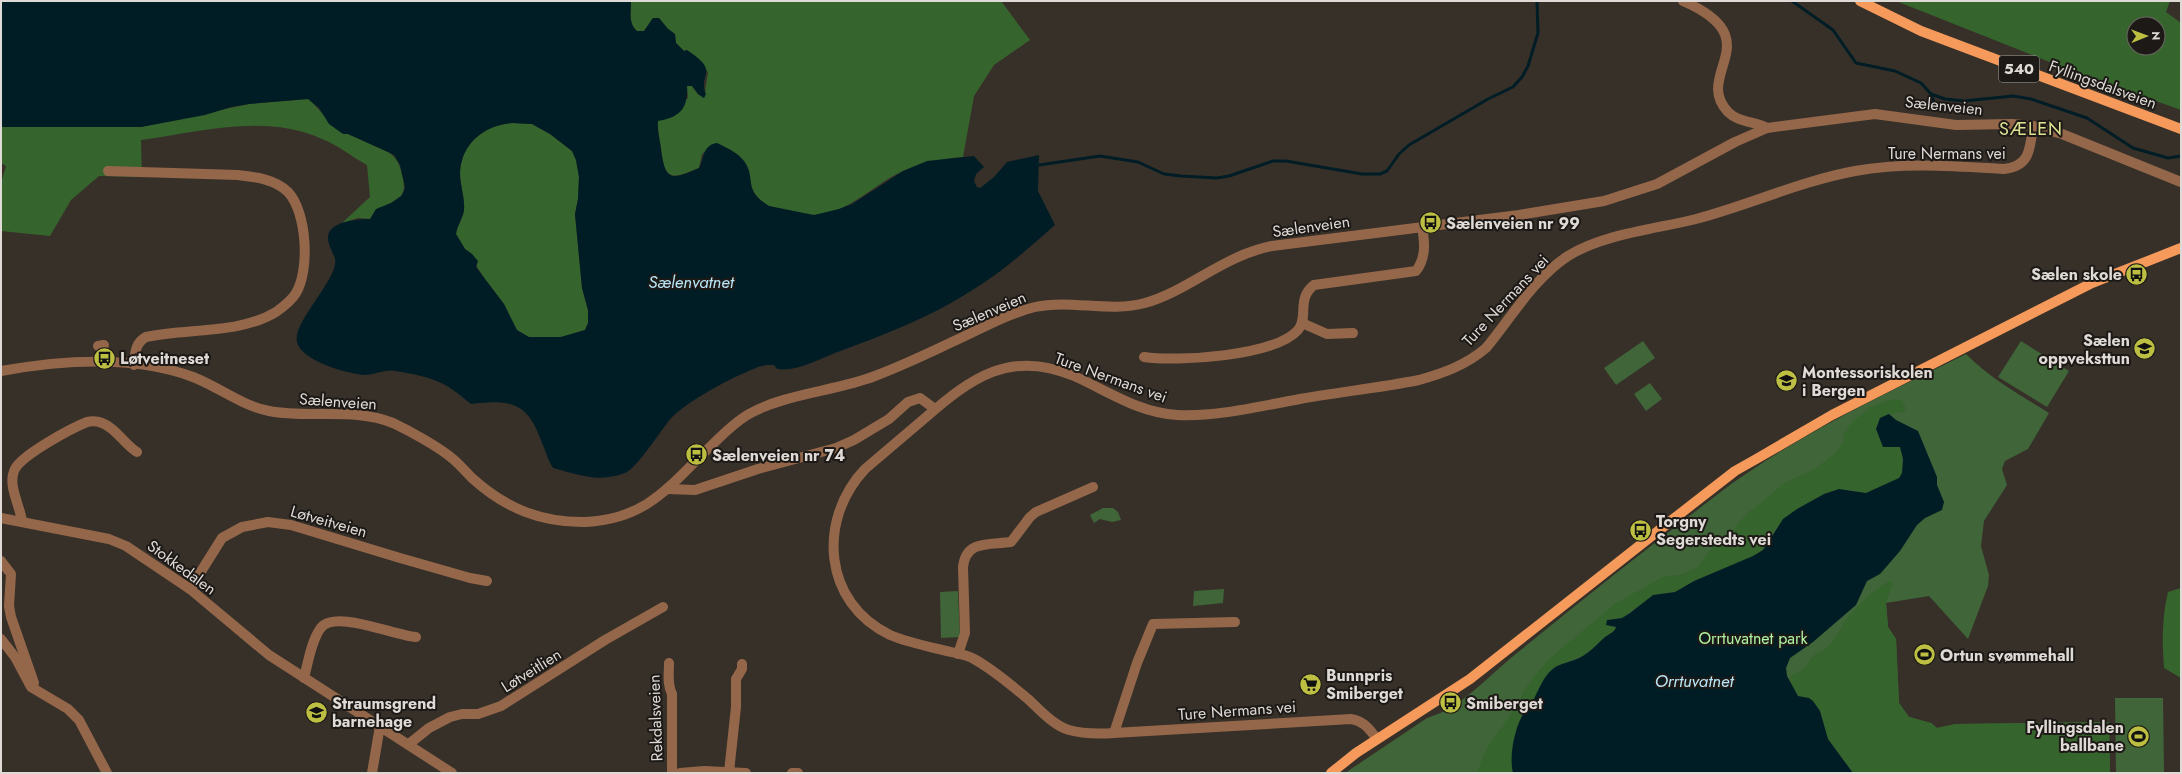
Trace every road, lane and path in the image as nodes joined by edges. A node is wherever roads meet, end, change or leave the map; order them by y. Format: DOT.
graph roads {
  1 [pos="1683,1"];
  2 [pos="1860,1"];
  3 [pos="2033,126"];
  4 [pos="1767,128"];
  5 [pos="2181,129"];
  6 [pos="108,171"];
  7 [pos="2181,182"];
  8 [pos="1422,227"];
  9 [pos="2181,248"];
  10 [pos="1302,323"];
  11 [pos="1353,333"];
  12 [pos="1144,357"];
  13 [pos="134,365"];
  14 [pos="1,371"];
  15 [pos="935,409"];
  16 [pos="137,452"];
  17 [pos="1093,487"];
  18 [pos="667,489"];
  19 [pos="1,518"];
  20 [pos="22,521"];
  21 [pos="1,561"];
  22 [pos="487,580"];
  23 [pos="190,589"];
  24 [pos="663,606"];
  25 [pos="1235,622"];
  26 [pos="416,637"];
  27 [pos="1,639"];
  28 [pos="958,654"];
  29 [pos="669,662"];
  30 [pos="742,664"];
  31 [pos="304,678"];
  32 [pos="35,690"];
  33 [pos="380,726"];
  34 [pos="1114,733"];
  35 [pos="1377,739"];
  36 [pos="408,744"];
  37 [pos="729,772"];
  38 [pos="107,773"];
  39 [pos="372,773"];
  40 [pos="452,773"];
  41 [pos="672,773"];
  42 [pos="680,773"];
  43 [pos="746,773"];
  44 [pos="792,773"];
  45 [pos="798,773"];
  46 [pos="1331,773"];
  1 -- 4 [label="street, Sælenveien"];
  2 -- 5 [label="main road, Fyllingsdalsveien / 540"];
  3 -- 4 [label="street, Sælenveien"];
  3 -- 7 [label="street, Sælenveien"];
  3 -- 15 [label="street, Ture Nermans vei"];
  4 -- 8 [label="street, Sælenveien"];
  6 -- 13 [label="street"];
  8 -- 10 [label="street"];
  8 -- 18 [label="street, Sælenveien"];
  9 -- 35 [label="main road"];
  10 -- 11 [label="street"];
  10 -- 12 [label="street"];
  13 -- 14 [label="street, Sælenveien"];
  13 -- 18 [label="street, Sælenveien"];
  15 -- 18 [label="street"];
  15 -- 28 [label="street, Ture Nermans vei"];
  16 -- 20 [label="street"];
  17 -- 28 [label="street"];
  19 -- 20 [label="street, Stokkedalen"];
  20 -- 23 [label="street, Stokkedalen"];
  21 -- 32 [label="street"];
  22 -- 23 [label="street, Løtveitveien"];
  23 -- 31 [label="street, Stokkedalen"];
  24 -- 36 [label="street, Løtveitlien"];
  25 -- 34 [label="street"];
  26 -- 31 [label="street"];
  27 -- 32 [label="street"];
  28 -- 34 [label="street, Ture Nermans vei"];
  29 -- 41 [label="street, Rekdalsveien"];
  30 -- 37 [label="street"];
  31 -- 33 [label="street, Stokkedalen"];
  32 -- 38 [label="street"];
  33 -- 36 [label="street, Stokkedalen"];
  33 -- 39 [label="street"];
  34 -- 35 [label="street, Ture Nermans vei"];
  35 -- 46 [label="main road"];
  36 -- 40 [label="street, Stokkedalen"];
  37 -- 42 [label="street, Rekdalsveien"];
  37 -- 43 [label="street, Rekdalsveien"];
  44 -- 45 [label="street"];
}
